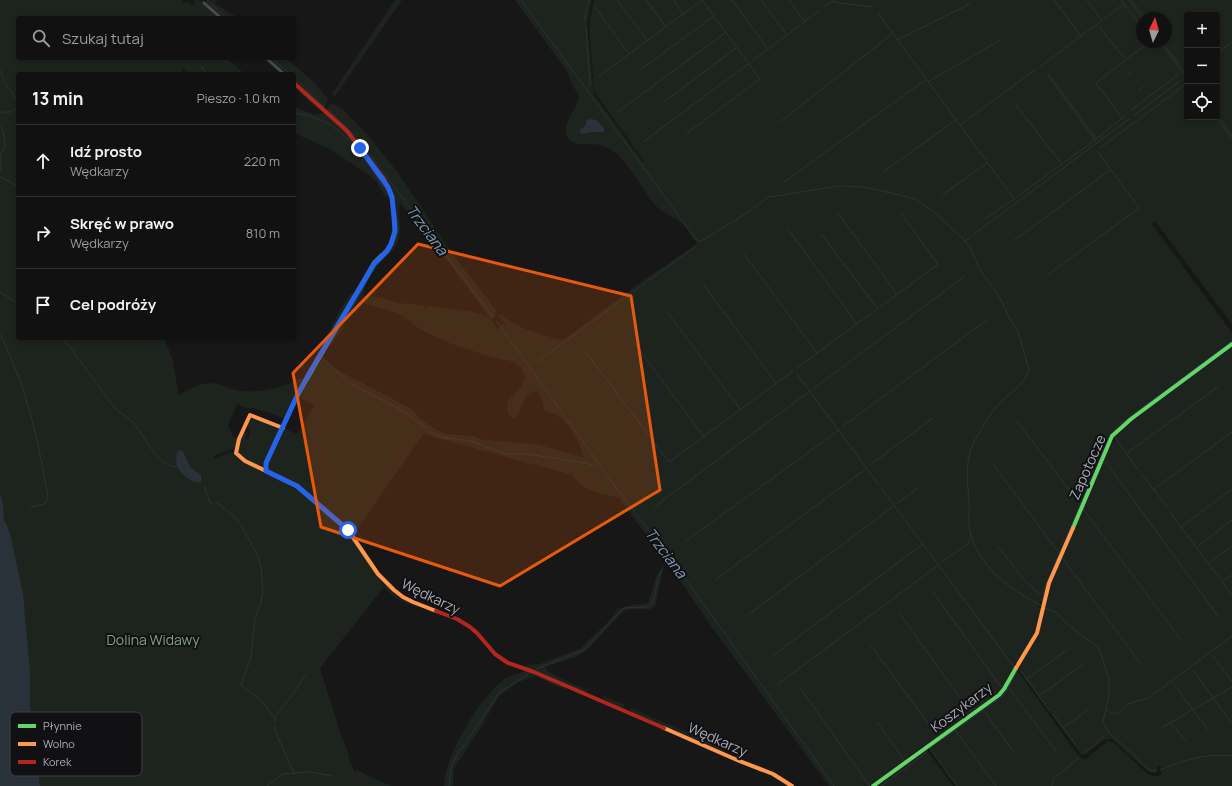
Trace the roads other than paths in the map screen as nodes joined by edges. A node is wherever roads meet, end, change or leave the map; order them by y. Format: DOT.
graph roads {
  1 [pos="204,3"];
  2 [pos="219,16"];
  3 [pos="268,60"];
  4 [pos="282,72"];
  5 [pos="296,85"];
  6 [pos="1232,344"];
  7 [pos="283,428"];
  8 [pos="266,471"];
  9 [pos="1044,602"];
  10 [pos="792,786"];
  11 [pos="873,786"];
  1 -- 2 [label="street"];
  3 -- 4 [label="street"];
  5 -- 7 [label="street"];
  6 -- 9 [label="street, Zapotocze"];
  7 -- 8 [label="street"];
  7 -- 8 [label="street, Wędkarzy"];
  8 -- 10 [label="street, Wędkarzy"];
  9 -- 11 [label="street, Koszykarzy"];
}
